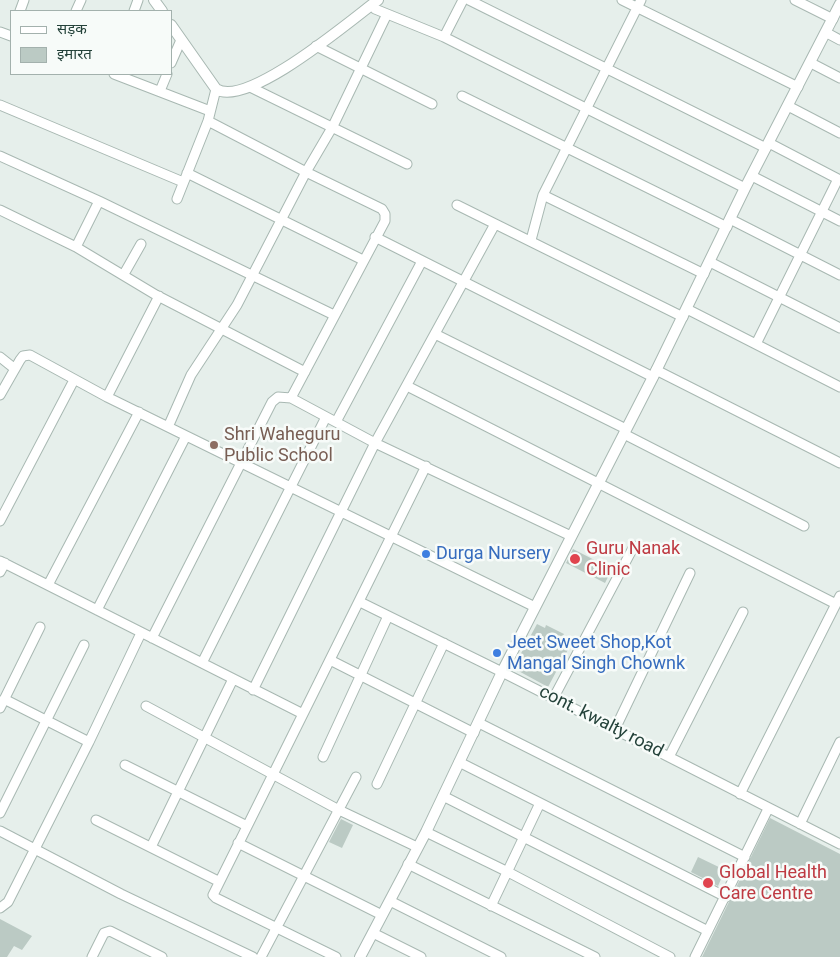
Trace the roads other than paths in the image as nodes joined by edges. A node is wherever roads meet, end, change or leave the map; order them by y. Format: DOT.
graph roads {
  1 [pos="463,0"];
  2 [pos="470,0"];
  3 [pos="622,0"];
  4 [pos="795,0"];
  5 [pos="377,4"];
  6 [pos="639,4"];
  7 [pos="840,4"];
  8 [pos="387,14"];
  9 [pos="833,19"];
  10 [pos="172,26"];
  11 [pos="826,33"];
  12 [pos="444,38"];
  13 [pos="181,40"];
  14 [pos="840,40"];
  15 [pos="316,46"];
  16 [pos="172,61"];
  17 [pos="811,63"];
  18 [pos="361,69"];
  19 [pos="606,69"];
  20 [pos="117,75"];
  21 [pos="167,75"];
  22 [pos="840,78"];
  23 [pos="798,87"];
  24 [pos="250,88"];
  25 [pos="216,89"];
  26 [pos="160,91"];
  27 [pos="462,96"];
  28 [pos="432,104"];
  29 [pos="0,105"];
  30 [pos="788,106"];
  31 [pos="587,108"];
  32 [pos="210,112"];
  33 [pos="208,121"];
  34 [pos="333,126"];
  35 [pos="840,133"];
  36 [pos="767,146"];
  37 [pos="567,147"];
  38 [pos="0,156"];
  39 [pos="407,164"];
  40 [pos="306,172"];
  41 [pos="187,173"];
  42 [pos="752,176"];
  43 [pos="839,179"];
  44 [pos="183,182"];
  45 [pos="745,188"];
  46 [pos="543,194"];
  47 [pos="176,199"];
  48 [pos="99,201"];
  49 [pos="457,204"];
  50 [pos="0,210"];
  51 [pos="821,212"];
  52 [pos="282,220"];
  53 [pos="840,221"];
  54 [pos="728,223"];
  55 [pos="495,224"];
  56 [pos="375,237"];
  57 [pos="531,240"];
  58 [pos="141,244"];
  59 [pos="76,247"];
  60 [pos="800,255"];
  61 [pos="363,260"];
  62 [pos="422,261"];
  63 [pos="710,262"];
  64 [pos="124,274"];
  65 [pos="704,274"];
  66 [pos="252,275"];
  67 [pos="840,275"];
  68 [pos="464,282"];
  69 [pos="159,296"];
  70 [pos="779,298"];
  71 [pos="685,313"];
  72 [pos="334,315"];
  73 [pos="224,328"];
  74 [pos="840,328"];
  75 [pos="435,334"];
  76 [pos="756,344"];
  77 [pos="0,357"];
  78 [pos="15,369"];
  79 [pos="306,372"];
  80 [pos="655,374"];
  81 [pos="74,380"];
  82 [pos="407,386"];
  83 [pos="840,387"];
  84 [pos="0,395"];
  85 [pos="107,397"];
  86 [pos="291,398"];
  87 [pos="139,412"];
  88 [pos="326,417"];
  89 [pos="336,422"];
  90 [pos="168,427"];
  91 [pos="625,432"];
  92 [pos="186,436"];
  93 [pos="375,443"];
  94 [pos="243,462"];
  95 [pos="840,463"];
  96 [pos="426,466"];
  97 [pos="598,484"];
  98 [pos="290,486"];
  99 [pos="342,513"];
  100 [pos="0,521"];
  101 [pos="804,526"];
  102 [pos="572,536"];
  103 [pos="392,538"];
  104 [pos="634,546"];
  105 [pos="2,562"];
  106 [pos="0,572"];
  107 [pos="690,573"];
  108 [pos="48,585"];
  109 [pos="838,600"];
  110 [pos="360,602"];
  111 [pos="535,607"];
  112 [pos="97,610"];
  113 [pos="743,612"];
  114 [pos="388,616"];
  115 [pos="40,628"];
  116 [pos="141,632"];
  117 [pos="152,638"];
  118 [pos="444,643"];
  119 [pos="84,645"];
  120 [pos="330,660"];
  121 [pos="202,663"];
  122 [pos="502,672"];
  123 [pos="360,676"];
  124 [pos="233,679"];
  125 [pos="253,690"];
  126 [pos="553,698"];
  127 [pos="415,702"];
  128 [pos="2,704"];
  129 [pos="146,706"];
  130 [pos="303,714"];
  131 [pos="46,720"];
  132 [pos="479,723"];
  133 [pos="615,729"];
  134 [pos="474,733"];
  135 [pos="206,736"];
  136 [pos="89,742"];
  137 [pos="840,742"];
  138 [pos="323,757"];
  139 [pos="669,757"];
  140 [pos="459,762"];
  141 [pos="125,765"];
  142 [pos="274,773"];
  143 [pos="356,777"];
  144 [pos="377,784"];
  145 [pos="180,791"];
  146 [pos="740,794"];
  147 [pos="443,796"];
  148 [pos="540,803"];
  149 [pos="768,809"];
  150 [pos="339,810"];
  151 [pos="0,813"];
  152 [pos="96,820"];
  153 [pos="800,824"];
  154 [pos="247,826"];
  155 [pos="0,831"];
  156 [pos="426,832"];
  157 [pos="524,837"];
  158 [pos="238,843"];
  159 [pos="840,844"];
  160 [pos="151,847"];
  161 [pos="417,847"];
  162 [pos="34,849"];
  163 [pos="745,857"];
  164 [pos="408,864"];
  165 [pos="508,872"];
  166 [pos="302,876"];
  167 [pos="218,881"];
  168 [pos="726,898"];
  169 [pos="390,901"];
  170 [pos="491,906"];
  171 [pos="0,908"];
  172 [pos="382,915"];
  173 [pos="276,928"];
  174 [pos="708,930"];
  175 [pos="373,933"];
  176 [pos="92,957"];
  177 [pos="162,957"];
  178 [pos="253,957"];
  179 [pos="261,957"];
  180 [pos="336,957"];
  181 [pos="360,957"];
  182 [pos="421,957"];
  183 [pos="501,957"];
  184 [pos="595,957"];
  185 [pos="670,957"];
  186 [pos="695,957"];
  1 -- 12 [label="street"];
  2 -- 19 [label="street"];
  3 -- 6 [label="street"];
  4 -- 9 [label="street"];
  5 -- 8 [label="street"];
  5 -- 15 [label="street"];
  6 -- 19 [label="street"];
  6 -- 23 [label="street"];
  7 -- 9 [label="street"];
  8 -- 12 [label="street"];
  8 -- 18 [label="street"];
  9 -- 11 [label="street"];
  10 -- 13 [label="street"];
  11 -- 14 [label="street"];
  11 -- 17 [label="street"];
  12 -- 31 [label="street"];
  13 -- 16 [label="street"];
  13 -- 25 [label="street"];
  15 -- 18 [label="street"];
  15 -- 24 [label="street"];
  17 -- 22 [label="street"];
  17 -- 23 [label="street"];
  18 -- 28 [label="street"];
  18 -- 34 [label="street"];
  19 -- 31 [label="street"];
  19 -- 36 [label="street"];
  20 -- 26 [label="street"];
  21 -- 26 [label="street"];
  23 -- 30 [label="street"];
  24 -- 25 [label="street"];
  24 -- 34 [label="street"];
  25 -- 32 [label="street"];
  26 -- 32 [label="street"];
  27 -- 37 [label="street"];
  29 -- 44 [label="street"];
  30 -- 35 [label="street"];
  30 -- 36 [label="street"];
  31 -- 37 [label="street"];
  31 -- 45 [label="street"];
  32 -- 33 [label="street"];
  33 -- 40 [label="street"];
  33 -- 41 [label="street"];
  34 -- 39 [label="street"];
  34 -- 40 [label="street"];
  36 -- 42 [label="street"];
  36 -- 43 [label="street"];
  37 -- 46 [label="street"];
  37 -- 54 [label="street"];
  38 -- 48 [label="street"];
  40 -- 52 [label="street"];
  40 -- 56 [label="street"];
  41 -- 44 [label="street"];
  41 -- 52 [label="street"];
  42 -- 45 [label="street"];
  42 -- 51 [label="street"];
  43 -- 51 [label="street"];
  44 -- 47 [label="street"];
  45 -- 54 [label="street"];
  46 -- 57 [label="street"];
  46 -- 65 [label="street"];
  48 -- 59 [label="street"];
  48 -- 66 [label="street"];
  49 -- 55 [label="street"];
  50 -- 59 [label="street"];
  51 -- 53 [label="street"];
  51 -- 60 [label="street"];
  52 -- 61 [label="street"];
  52 -- 66 [label="street"];
  54 -- 60 [label="street"];
  54 -- 63 [label="street"];
  55 -- 57 [label="street"];
  55 -- 68 [label="street"];
  56 -- 61 [label="street"];
  56 -- 62 [label="street"];
  57 -- 71 [label="street"];
  58 -- 64 [label="street"];
  59 -- 64 [label="street"];
  60 -- 67 [label="street"];
  60 -- 70 [label="street"];
  61 -- 72 [label="street"];
  62 -- 68 [label="street"];
  62 -- 89 [label="street"];
  63 -- 65 [label="street"];
  63 -- 70 [label="street"];
  64 -- 69 [label="street"];
  65 -- 71 [label="street"];
  66 -- 72 [label="street"];
  66 -- 73 [label="street"];
  68 -- 75 [label="street"];
  68 -- 80 [label="street"];
  69 -- 73 [label="street"];
  69 -- 85 [label="street"];
  70 -- 74 [label="street"];
  70 -- 76 [label="street"];
  71 -- 76 [label="street"];
  71 -- 80 [label="street"];
  72 -- 79 [label="street"];
  73 -- 79 [label="street"];
  73 -- 90 [label="street"];
  75 -- 82 [label="street"];
  75 -- 91 [label="street"];
  76 -- 83 [label="street"];
  77 -- 78 [label="street"];
  78 -- 81 [label="street"];
  78 -- 84 [label="street"];
  79 -- 86 [label="street"];
  80 -- 91 [label="street"];
  80 -- 95 [label="street"];
  81 -- 85 [label="street"];
  81 -- 100 [label="street"];
  82 -- 93 [label="street"];
  82 -- 97 [label="street"];
  85 -- 87 [label="street"];
  86 -- 88 [label="street"];
  86 -- 94 [label="street"];
  87 -- 90 [label="street"];
  87 -- 108 [label="street"];
  88 -- 89 [label="street"];
  88 -- 98 [label="street"];
  89 -- 93 [label="street"];
  90 -- 92 [label="street"];
  91 -- 97 [label="street"];
  91 -- 101 [label="street"];
  92 -- 94 [label="street"];
  92 -- 112 [label="street"];
  93 -- 96 [label="street"];
  93 -- 99 [label="street"];
  94 -- 98 [label="street"];
  94 -- 117 [label="street"];
  96 -- 102 [label="street"];
  96 -- 103 [label="street"];
  97 -- 102 [label="street"];
  97 -- 109 [label="street"];
  98 -- 99 [label="street"];
  98 -- 121 [label="street"];
  99 -- 103 [label="street"];
  99 -- 125 [label="street"];
  102 -- 111 [label="street"];
  103 -- 110 [label="street"];
  103 -- 111 [label="street"];
  104 -- 126 [label="street"];
  105 -- 106 [label="street"];
  105 -- 108 [label="street"];
  107 -- 133 [label="street"];
  108 -- 112 [label="street"];
  109 -- 146 [label="street"];
  110 -- 114 [label="street, cont. kwalty road"];
  110 -- 120 [label="street"];
  111 -- 122 [label="street"];
  112 -- 116 [label="street"];
  113 -- 139 [label="street"];
  114 -- 118 [label="street, cont. kwalty road"];
  114 -- 123 [label="street"];
  115 -- 128 [label="street"];
  116 -- 117 [label="street"];
  116 -- 136 [label="street"];
  117 -- 121 [label="street"];
  118 -- 122 [label="street, cont. kwalty road"];
  118 -- 127 [label="street"];
  119 -- 131 [label="street"];
  120 -- 123 [label="street"];
  120 -- 130 [label="street"];
  121 -- 124 [label="street"];
  122 -- 126 [label="street, cont. kwalty road"];
  122 -- 132 [label="street"];
  123 -- 127 [label="street"];
  123 -- 138 [label="street"];
  124 -- 125 [label="street"];
  124 -- 135 [label="street"];
  125 -- 130 [label="street"];
  126 -- 133 [label="street, cont. kwalty road"];
  127 -- 134 [label="street"];
  127 -- 144 [label="street"];
  128 -- 131 [label="street"];
  129 -- 135 [label="street"];
  130 -- 142 [label="street"];
  131 -- 136 [label="street"];
  131 -- 151 [label="street"];
  132 -- 134 [label="street"];
  132 -- 163 [label="street"];
  133 -- 139 [label="street, cont. kwalty road"];
  134 -- 140 [label="street"];
  135 -- 142 [label="street"];
  135 -- 145 [label="street"];
  136 -- 162 [label="street"];
  137 -- 153 [label="street"];
  139 -- 146 [label="street, cont. kwalty road"];
  140 -- 147 [label="street"];
  140 -- 148 [label="street"];
  141 -- 145 [label="street"];
  142 -- 150 [label="street"];
  142 -- 154 [label="street"];
  143 -- 150 [label="street"];
  145 -- 154 [label="street"];
  145 -- 160 [label="street"];
  146 -- 149 [label="street, cont. kwalty road"];
  147 -- 156 [label="street"];
  147 -- 157 [label="street"];
  148 -- 157 [label="street"];
  148 -- 168 [label="street"];
  149 -- 153 [label="street, cont. kwalty road"];
  149 -- 163 [label="street"];
  150 -- 161 [label="street"];
  150 -- 166 [label="street"];
  152 -- 160 [label="street"];
  153 -- 159 [label="street, cont. kwalty road"];
  154 -- 158 [label="street"];
  155 -- 162 [label="street"];
  156 -- 161 [label="street"];
  156 -- 165 [label="street"];
  157 -- 165 [label="street"];
  157 -- 174 [label="street"];
  158 -- 166 [label="street"];
  158 -- 167 [label="street"];
  160 -- 167 [label="street"];
  161 -- 164 [label="street"];
  162 -- 171 [label="street"];
  162 -- 178 [label="street"];
  163 -- 168 [label="street"];
  164 -- 169 [label="street"];
  164 -- 170 [label="street"];
  165 -- 170 [label="street"];
  165 -- 185 [label="street"];
  166 -- 172 [label="street"];
  166 -- 173 [label="street"];
  167 -- 173 [label="street"];
  168 -- 174 [label="street"];
  169 -- 172 [label="street"];
  169 -- 183 [label="street"];
  170 -- 184 [label="street"];
  172 -- 175 [label="street"];
  173 -- 179 [label="street"];
  173 -- 180 [label="street"];
  174 -- 186 [label="street"];
  175 -- 181 [label="street"];
  175 -- 182 [label="street"];
  176 -- 177 [label="street"];
}
